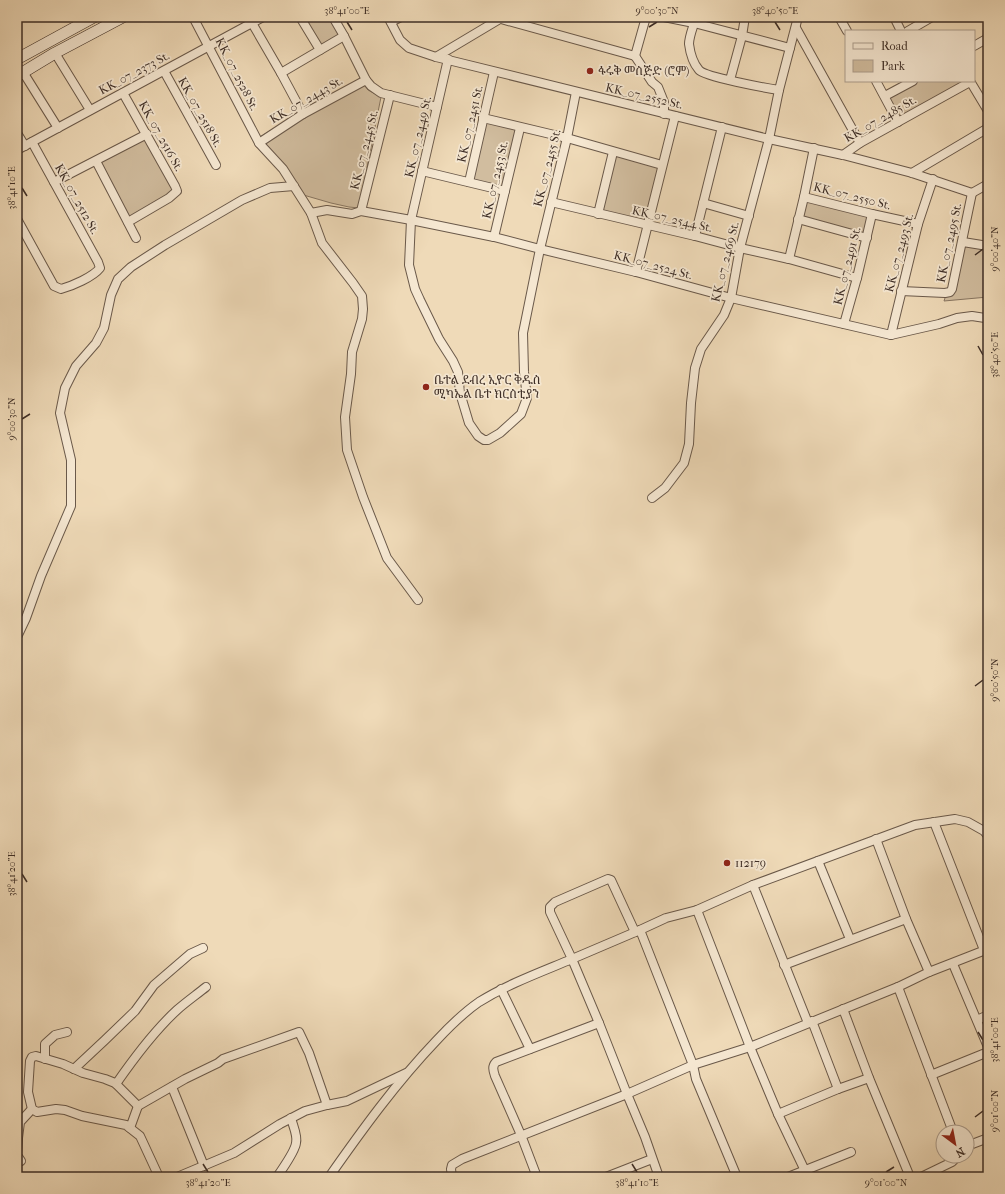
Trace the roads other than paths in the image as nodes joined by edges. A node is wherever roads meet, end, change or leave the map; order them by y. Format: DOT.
graph roads {
  1 [pos="94,17"];
  2 [pos="122,17"];
  3 [pos="193,17"];
  4 [pos="263,17"];
  5 [pos="300,17"];
  6 [pos="333,17"];
  7 [pos="401,17"];
  8 [pos="646,17"];
  9 [pos="664,17"];
  10 [pos="745,17"];
  11 [pos="798,17"];
  12 [pos="839,17"];
  13 [pos="894,17"];
  14 [pos="932,17"];
  15 [pos="502,18"];
  16 [pos="390,20"];
  17 [pos="695,20"];
  18 [pos="252,23"];
  19 [pos="796,28"];
  20 [pos="846,30"];
  21 [pos="901,30"];
  22 [pos="910,30"];
  23 [pos="344,36"];
  24 [pos="742,36"];
  25 [pos="988,38"];
  26 [pos="975,45"];
  27 [pos="209,46"];
  28 [pos="790,48"];
  29 [pos="320,50"];
  30 [pos="55,53"];
  31 [pos="635,56"];
  32 [pos="436,57"];
  33 [pos="17,59"];
  34 [pos="448,59"];
  35 [pos="164,71"];
  36 [pos="494,72"];
  37 [pos="281,73"];
  38 [pos="20,74"];
  39 [pos="366,80"];
  40 [pos="730,80"];
  41 [pos="877,82"];
  42 [pos="911,82"];
  43 [pos="970,82"];
  44 [pos="779,90"];
  45 [pos="576,92"];
  46 [pos="123,93"];
  47 [pos="390,95"];
  48 [pos="885,96"];
  49 [pos="437,107"];
  50 [pos="90,110"];
  51 [pos="988,111"];
  52 [pos="303,114"];
  53 [pos="664,114"];
  54 [pos="675,116"];
  55 [pos="483,118"];
  56 [pos="898,122"];
  57 [pos="722,127"];
  58 [pos="58,128"];
  59 [pos="520,128"];
  60 [pos="988,128"];
  61 [pos="17,133"];
  62 [pos="147,134"];
  63 [pos="567,138"];
  64 [pos="769,139"];
  65 [pos="860,142"];
  66 [pos="259,143"];
  67 [pos="28,144"];
  68 [pos="814,148"];
  69 [pos="17,150"];
  70 [pos="613,152"];
  71 [pos="843,155"];
  72 [pos="96,161"];
  73 [pos="216,164"];
  74 [pos="662,165"];
  75 [pos="422,171"];
  76 [pos="912,173"];
  77 [pos="932,179"];
  78 [pos="54,182"];
  79 [pos="469,182"];
  80 [pos="988,184"];
  81 [pos="294,186"];
  82 [pos="505,191"];
  83 [pos="972,193"];
  84 [pos="804,196"];
  85 [pos="551,202"];
  86 [pos="703,203"];
  87 [pos="361,211"];
  88 [pos="311,213"];
  89 [pos="598,214"];
  90 [pos="872,214"];
  91 [pos="749,216"];
  92 [pos="17,219"];
  93 [pos="798,219"];
  94 [pos="411,220"];
  95 [pos="128,222"];
  96 [pos="918,224"];
  97 [pos="647,225"];
  98 [pos="695,236"];
  99 [pos="494,237"];
  100 [pos="136,238"];
  101 [pos="867,238"];
  102 [pos="963,242"];
  103 [pos="988,246"];
  104 [pos="740,248"];
  105 [pos="540,249"];
  106 [pos="789,259"];
  107 [pos="636,272"];
  108 [pos="857,278"];
  109 [pos="901,291"];
  110 [pos="731,298"];
  111 [pos="988,319"];
  112 [pos="844,324"];
  113 [pos="891,335"];
  114 [pos="652,498"];
  115 [pos="418,600"];
  116 [pos="17,637"];
  117 [pos="934,822"];
  118 [pos="988,836"];
  119 [pos="876,839"];
  120 [pos="818,861"];
  121 [pos="753,885"];
  122 [pos="697,910"];
  123 [pos="906,918"];
  124 [pos="638,931"];
  125 [pos="850,939"];
  126 [pos="203,948"];
  127 [pos="986,950"];
  128 [pos="572,959"];
  129 [pos="953,964"];
  130 [pos="784,965"];
  131 [pos="929,972"];
  132 [pos="206,987"];
  133 [pos="898,987"];
  134 [pos="501,989"];
  135 [pos="843,1009"];
  136 [pos="988,1015"];
  137 [pos="977,1020"];
  138 [pos="810,1022"];
  139 [pos="599,1023"];
  140 [pos="67,1032"];
  141 [pos="750,1047"];
  142 [pos="988,1047"];
  143 [pos="530,1049"];
  144 [pos="988,1052"];
  145 [pos="45,1058"];
  146 [pos="693,1066"];
  147 [pos="74,1069"];
  148 [pos="408,1072"];
  149 [pos="931,1075"];
  150 [pos="869,1078"];
  151 [pos="116,1084"];
  152 [pos="172,1087"];
  153 [pos="838,1089"];
  154 [pos="627,1094"];
  155 [pos="327,1104"];
  156 [pos="138,1106"];
  157 [pos="32,1109"];
  158 [pos="778,1114"];
  159 [pos="291,1118"];
  160 [pos="950,1124"];
  161 [pos="130,1128"];
  162 [pos="521,1135"];
  163 [pos="988,1138"];
  164 [pos="975,1143"];
  165 [pos="850,1152"];
  166 [pos="652,1159"];
  167 [pos="21,1161"];
  168 [pos="948,1164"];
  169 [pos="204,1166"];
  170 [pos="806,1174"];
  171 [pos="159,1177"];
  172 [pos="177,1177"];
  173 [pos="277,1177"];
  174 [pos="329,1177"];
  175 [pos="452,1177"];
  176 [pos="536,1177"];
  177 [pos="606,1177"];
  178 [pos="659,1177"];
  179 [pos="737,1177"];
  180 [pos="788,1177"];
  181 [pos="910,1177"];
  182 [pos="921,1177"];
  1 -- 33 [label="street"];
  2 -- 30 [label="street"];
  3 -- 27 [label="street, KK_07_2528 St."];
  4 -- 18 [label="street, KK_07_2373 St."];
  5 -- 29 [label="street"];
  6 -- 23 [label="street"];
  7 -- 16 [label="street"];
  8 -- 31 [label="street"];
  9 -- 17 [label="street"];
  10 -- 24 [label="street"];
  11 -- 19 [label="street, KK_07_2469 St."];
  12 -- 20 [label="street"];
  13 -- 21 [label="street"];
  14 -- 22 [label="street"];
  15 -- 31 [label="street"];
  15 -- 32 [label="street"];
  16 -- 32 [label="street, KK_07_2552 St."];
  17 -- 24 [label="street"];
  17 -- 40 [label="street"];
  18 -- 27 [label="street, KK_07_2373 St."];
  18 -- 37 [label="street"];
  19 -- 28 [label="street, KK_07_2469 St."];
  19 -- 65 [label="street"];
  23 -- 29 [label="street"];
  23 -- 39 [label="street"];
  24 -- 28 [label="street"];
  24 -- 40 [label="street"];
  25 -- 26 [label="street"];
  27 -- 35 [label="street, KK_07_2373 St."];
  27 -- 66 [label="street, KK_07_2528 St."];
  28 -- 44 [label="street, KK_07_2469 St."];
  29 -- 37 [label="street"];
  30 -- 38 [label="street"];
  30 -- 50 [label="street"];
  31 -- 53 [label="street"];
  32 -- 34 [label="street, KK_07_2552 St."];
  34 -- 36 [label="street, KK_07_2552 St."];
  34 -- 49 [label="street, KK_07_2449 St."];
  35 -- 46 [label="street, KK_07_2373 St."];
  35 -- 73 [label="street, KK_07_2518 St."];
  36 -- 45 [label="street, KK_07_2552 St."];
  36 -- 55 [label="street, KK_07_2451 St."];
  37 -- 52 [label="street"];
  38 -- 58 [label="street"];
  39 -- 47 [label="street"];
  39 -- 52 [label="street, KK_07_2443 St."];
  40 -- 44 [label="street"];
  41 -- 48 [label="street"];
  42 -- 48 [label="street"];
  43 -- 51 [label="street"];
  43 -- 56 [label="street, KK_07_2485 St."];
  44 -- 64 [label="street, KK_07_2469 St."];
  45 -- 53 [label="street, KK_07_2552 St."];
  45 -- 63 [label="street, KK_07_2455 St."];
  46 -- 50 [label="street, KK_07_2373 St."];
  46 -- 62 [label="street, KK_07_2516 St."];
  47 -- 49 [label="street"];
  47 -- 87 [label="street, KK_07_2445 St."];
  48 -- 56 [label="street"];
  49 -- 75 [label="street, KK_07_2449 St."];
  50 -- 58 [label="street, KK_07_2373 St."];
  52 -- 66 [label="street, KK_07_2443 St."];
  53 -- 54 [label="street, KK_07_2552 St."];
  54 -- 57 [label="street, KK_07_2552 St."];
  54 -- 74 [label="street"];
  55 -- 59 [label="street"];
  55 -- 79 [label="street, KK_07_2451 St."];
  56 -- 65 [label="street, KK_07_2485 St."];
  57 -- 64 [label="street, KK_07_2552 St."];
  57 -- 86 [label="street"];
  58 -- 67 [label="street, KK_07_2373 St."];
  59 -- 63 [label="street"];
  59 -- 82 [label="street, KK_07_2453 St."];
  60 -- 76 [label="street"];
  61 -- 67 [label="street, KK_07_2512 St."];
  62 -- 72 [label="street"];
  62 -- 95 [label="street, KK_07_2516 St."];
  63 -- 70 [label="street"];
  63 -- 85 [label="street, KK_07_2455 St."];
  64 -- 68 [label="street, KK_07_2552 St."];
  64 -- 91 [label="street, KK_07_2469 St."];
  65 -- 71 [label="street, KK_07_2485 St."];
  66 -- 81 [label="street, KK_07_2528 St."];
  67 -- 69 [label="street, KK_07_2373 St."];
  67 -- 78 [label="street, KK_07_2512 St."];
  68 -- 71 [label="street, KK_07_2552 St."];
  68 -- 84 [label="street"];
  70 -- 74 [label="street"];
  70 -- 89 [label="street"];
  71 -- 76 [label="street, KK_07_2552 St."];
  72 -- 78 [label="street"];
  72 -- 95 [label="street"];
  74 -- 97 [label="street"];
  75 -- 79 [label="street"];
  75 -- 94 [label="street, KK_07_2449 St."];
  76 -- 77 [label="street, KK_07_2552 St."];
  77 -- 83 [label="street, KK_07_2552 St."];
  77 -- 96 [label="street, KK_07_2493 St."];
  78 -- 92 [label="street, KK_07_2512 St."];
  79 -- 82 [label="street"];
  80 -- 83 [label="street, KK_07_2495 St."];
  81 -- 88 [label="street, KK_07_2528 St."];
  81 -- 116 [label="street"];
  82 -- 99 [label="street, KK_07_2453 St."];
  83 -- 102 [label="street, KK_07_2495 St."];
  84 -- 90 [label="street, KK_07_2550 St."];
  84 -- 93 [label="street"];
  85 -- 89 [label="street, KK_07_2544 St."];
  85 -- 105 [label="street, KK_07_2455 St."];
  86 -- 91 [label="street"];
  86 -- 98 [label="street"];
  87 -- 88 [label="street, KK_07_2524 St."];
  87 -- 94 [label="street, KK_07_2524 St."];
  88 -- 115 [label="street, KK_07_2528 St."];
  89 -- 97 [label="street, KK_07_2544 St."];
  90 -- 96 [label="street, KK_07_2550 St."];
  90 -- 101 [label="street, KK_07_2491 St."];
  91 -- 104 [label="street, KK_07_2469 St."];
  93 -- 101 [label="street"];
  93 -- 106 [label="street"];
  94 -- 99 [label="street, KK_07_2524 St."];
  94 -- 105 [label="street, KK_07_2449 St."];
  95 -- 100 [label="street"];
  96 -- 109 [label="street, KK_07_2493 St."];
  97 -- 98 [label="street, KK_07_2544 St."];
  97 -- 107 [label="street"];
  98 -- 104 [label="street, KK_07_2544 St."];
  99 -- 105 [label="street, KK_07_2524 St."];
  101 -- 108 [label="street, KK_07_2491 St."];
  102 -- 103 [label="street"];
  102 -- 109 [label="street, KK_07_2495 St."];
  104 -- 106 [label="street, KK_07_2544 St."];
  104 -- 110 [label="street, KK_07_2469 St."];
  105 -- 107 [label="street, KK_07_2524 St."];
  106 -- 108 [label="street, KK_07_2544 St."];
  107 -- 110 [label="street, KK_07_2524 St."];
  108 -- 112 [label="street, KK_07_2491 St."];
  109 -- 113 [label="street, KK_07_2493 St."];
  110 -- 112 [label="street, KK_07_2524 St."];
  110 -- 114 [label="street, KK_07_2469 St."];
  111 -- 113 [label="street, KK_07_2524 St."];
  112 -- 113 [label="street, KK_07_2524 St."];
  117 -- 118 [label="street"];
  117 -- 119 [label="street"];
  117 -- 127 [label="street"];
  119 -- 120 [label="street"];
  119 -- 123 [label="street"];
  120 -- 121 [label="street"];
  120 -- 125 [label="street"];
  121 -- 122 [label="street"];
  121 -- 130 [label="street"];
  122 -- 124 [label="street"];
  122 -- 141 [label="street"];
  123 -- 125 [label="street"];
  123 -- 131 [label="street"];
  124 -- 128 [label="street"];
  124 -- 128 [label="street"];
  124 -- 146 [label="street"];
  125 -- 130 [label="street"];
  126 -- 147 [label="street"];
  127 -- 129 [label="street"];
  128 -- 134 [label="street"];
  128 -- 139 [label="street"];
  129 -- 131 [label="street"];
  129 -- 137 [label="street"];
  130 -- 138 [label="street"];
  131 -- 133 [label="street"];
  132 -- 151 [label="street"];
  133 -- 135 [label="street"];
  133 -- 149 [label="street"];
  134 -- 143 [label="street"];
  134 -- 148 [label="street"];
  135 -- 138 [label="street"];
  135 -- 150 [label="street"];
  136 -- 137 [label="street"];
  137 -- 142 [label="street"];
  138 -- 141 [label="street"];
  138 -- 153 [label="street"];
  139 -- 143 [label="street"];
  139 -- 154 [label="street"];
  140 -- 145 [label="street"];
  141 -- 146 [label="street"];
  141 -- 158 [label="street"];
  143 -- 162 [label="street"];
  144 -- 149 [label="street"];
  145 -- 147 [label="street"];
  145 -- 157 [label="street"];
  146 -- 154 [label="street"];
  146 -- 179 [label="street"];
  147 -- 151 [label="street"];
  148 -- 155 [label="street"];
  148 -- 174 [label="street"];
  149 -- 160 [label="street"];
  150 -- 153 [label="street"];
  150 -- 181 [label="street"];
  151 -- 156 [label="street"];
  152 -- 155 [label="street"];
  152 -- 156 [label="street"];
  152 -- 169 [label="street"];
  153 -- 158 [label="street"];
  154 -- 162 [label="street"];
  154 -- 166 [label="street"];
  155 -- 159 [label="street"];
  156 -- 161 [label="street"];
  157 -- 161 [label="street"];
  157 -- 167 [label="street"];
  158 -- 170 [label="street"];
  159 -- 169 [label="street"];
  159 -- 173 [label="street"];
  161 -- 171 [label="street"];
  162 -- 175 [label="street"];
  162 -- 176 [label="street"];
  163 -- 164 [label="street"];
  165 -- 170 [label="street"];
  166 -- 177 [label="street"];
  166 -- 178 [label="street"];
  168 -- 182 [label="street"];
  169 -- 172 [label="street"];
  170 -- 180 [label="street"];
}
